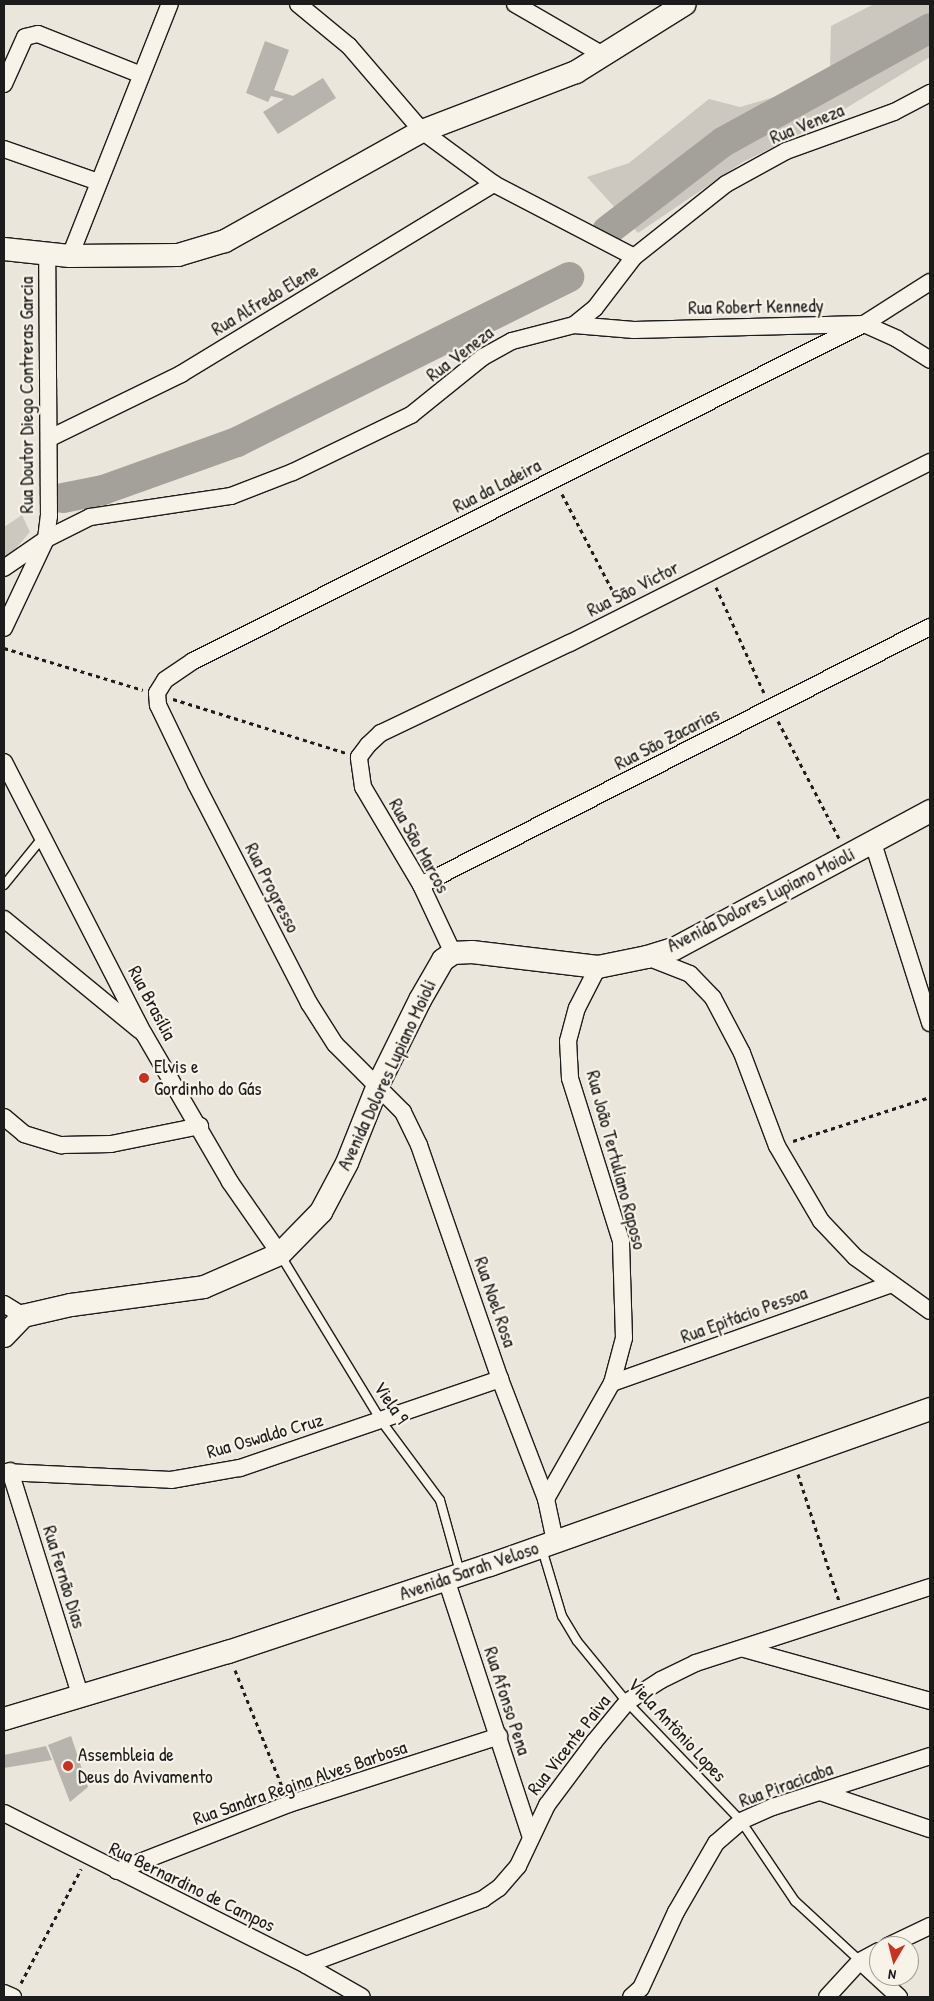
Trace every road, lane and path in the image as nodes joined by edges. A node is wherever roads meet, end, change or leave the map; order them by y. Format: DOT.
graph roads {
  1 [pos="170,4"];
  2 [pos="298,4"];
  3 [pos="515,4"];
  4 [pos="685,4"];
  5 [pos="603,55"];
  6 [pos="139,74"];
  7 [pos="4,84"];
  8 [pos="930,93"];
  9 [pos="422,131"];
  10 [pos="4,149"];
  11 [pos="98,182"];
  12 [pos="494,184"];
  13 [pos="4,249"];
  14 [pos="47,251"];
  15 [pos="70,256"];
  16 [pos="634,258"];
  17 [pos="930,282"];
  18 [pos="864,324"];
  19 [pos="574,326"];
  20 [pos="930,360"];
  21 [pos="50,438"];
  22 [pos="930,462"];
  23 [pos="554,480"];
  24 [pos="46,538"];
  25 [pos="4,568"];
  26 [pos="709,573"];
  27 [pos="625,615"];
  28 [pos="4,625"];
  29 [pos="930,627"];
  30 [pos="4,648"];
  31 [pos="157,693"];
  32 [pos="771,709"];
  33 [pos="359,757"];
  34 [pos="4,762"];
  35 [pos="930,811"];
  36 [pos="830,822"];
  37 [pos="43,837"];
  38 [pos="873,842"];
  39 [pos="4,885"];
  40 [pos="421,885"];
  41 [pos="4,919"];
  42 [pos="453,953"];
  43 [pos="647,957"];
  44 [pos="598,967"];
  45 [pos="930,1023"];
  46 [pos="144,1034"];
  47 [pos="378,1085"];
  48 [pos="930,1097"];
  49 [pos="4,1117"];
  50 [pos="200,1126"];
  51 [pos="777,1146"];
  52 [pos="280,1254"];
  53 [pos="889,1285"];
  54 [pos="4,1304"];
  55 [pos="930,1311"];
  56 [pos="23,1316"];
  57 [pos="4,1336"];
  58 [pos="500,1379"];
  59 [pos="612,1383"];
  60 [pos="930,1409"];
  61 [pos="382,1422"];
  62 [pos="793,1459"];
  63 [pos="7,1471"];
  64 [pos="546,1499"];
  65 [pos="548,1544"];
  66 [pos="453,1576"];
  67 [pos="930,1587"];
  68 [pos="843,1614"];
  69 [pos="744,1649"];
  70 [pos="228,1652"];
  71 [pos="80,1695"];
  72 [pos="930,1701"];
  73 [pos="627,1702"];
  74 [pos="4,1718"];
  75 [pos="498,1736"];
  76 [pos="930,1756"];
  77 [pos="820,1792"];
  78 [pos="289,1804"];
  79 [pos="4,1814"];
  80 [pos="742,1822"];
  81 [pos="930,1828"];
  82 [pos="530,1835"];
  83 [pos="87,1858"];
  84 [pos="116,1871"];
  85 [pos="930,1926"];
  86 [pos="909,1936"];
  87 [pos="869,1956"];
  88 [pos="860,1961"];
  89 [pos="306,1965"];
  90 [pos="12,1993"];
  91 [pos="362,1997"];
  92 [pos="631,1997"];
  93 [pos="827,1997"];
  94 [pos="899,1997"];
  1 -- 6 [label="street"];
  2 -- 9 [label="street"];
  3 -- 5 [label="street"];
  4 -- 5 [label="main road"];
  5 -- 9 [label="main road"];
  6 -- 7 [label="street"];
  6 -- 11 [label="street"];
  8 -- 16 [label="street, Rua Veneza"];
  9 -- 12 [label="street"];
  9 -- 15 [label="main road"];
  10 -- 11 [label="street"];
  11 -- 15 [label="street"];
  12 -- 16 [label="street"];
  12 -- 21 [label="street, Rua Alfredo Elene"];
  13 -- 14 [label="main road"];
  14 -- 15 [label="main road"];
  14 -- 21 [label="street, Rua Doutor Diego Contreras Garcia"];
  16 -- 19 [label="street, Rua Veneza"];
  17 -- 18 [label="street, Rua da Ladeira"];
  18 -- 19 [label="street, Rua Robert Kennedy"];
  18 -- 20 [label="street, Rua Robert Kennedy"];
  18 -- 23 [label="street, Rua da Ladeira"];
  19 -- 24 [label="street, Rua Veneza"];
  21 -- 24 [label="street, Rua Doutor Diego Contreras Garcia"];
  22 -- 26 [label="street, Rua São Victor"];
  23 -- 27 [label="path"];
  23 -- 31 [label="street, Rua da Ladeira"];
  24 -- 25 [label="street, Rua Veneza"];
  24 -- 28 [label="street"];
  26 -- 27 [label="street, Rua São Victor"];
  26 -- 32 [label="path"];
  27 -- 33 [label="street, Rua São Victor"];
  29 -- 32 [label="street, Rua São Zacarias"];
  30 -- 31 [label="path"];
  31 -- 33 [label="path"];
  31 -- 47 [label="street, Rua Progresso"];
  32 -- 36 [label="path"];
  32 -- 40 [label="street, Rua São Zacarias"];
  33 -- 40 [label="street, Rua São Marcos"];
  34 -- 37 [label="street, Rua Brasília"];
  35 -- 38 [label="main road, Avenida Dolores Lupiano Moioli"];
  37 -- 39 [label="lane"];
  37 -- 46 [label="street, Rua Brasília"];
  38 -- 43 [label="main road, Avenida Dolores Lupiano Moioli"];
  38 -- 45 [label="street"];
  40 -- 42 [label="street, Rua São Marcos"];
  41 -- 46 [label="street"];
  42 -- 44 [label="main road, Avenida Dolores Lupiano Moioli"];
  42 -- 47 [label="main road, Avenida Dolores Lupiano Moioli"];
  43 -- 44 [label="main road, Avenida Dolores Lupiano Moioli"];
  43 -- 51 [label="street"];
  44 -- 59 [label="street, Rua João Tertuliano Raposo"];
  46 -- 50 [label="street, Rua Brasília"];
  47 -- 52 [label="main road, Avenida Dolores Lupiano Moioli"];
  47 -- 58 [label="street, Rua Noel Rosa"];
  48 -- 51 [label="path"];
  49 -- 50 [label="street"];
  50 -- 52 [label="street, Rua Brasília"];
  51 -- 53 [label="street"];
  52 -- 56 [label="main road, Avenida Dolores Lupiano Moioli"];
  52 -- 61 [label="lane, Viela 9"];
  53 -- 55 [label="street"];
  53 -- 59 [label="street, Rua Epitácio Pessoa"];
  54 -- 56 [label="street"];
  56 -- 57 [label="main road"];
  58 -- 61 [label="street, Rua Oswaldo Cruz"];
  58 -- 64 [label="street, Rua Noel Rosa"];
  59 -- 64 [label="street, Rua João Tertuliano Raposo"];
  60 -- 62 [label="main road, Avenida Sarah Veloso"];
  61 -- 63 [label="street, Rua Oswaldo Cruz"];
  61 -- 66 [label="lane, Viela 9"];
  62 -- 65 [label="main road, Avenida Sarah Veloso"];
  62 -- 68 [label="path"];
  63 -- 71 [label="street, Rua Fernão Dias"];
  64 -- 65 [label="street, Rua Noel Rosa"];
  65 -- 66 [label="main road, Avenida Sarah Veloso"];
  65 -- 73 [label="lane, Viela Antônio Lopes"];
  66 -- 70 [label="main road, Avenida Sarah Veloso"];
  66 -- 75 [label="street, Rua Afonso Pena"];
  67 -- 68 [label="street, Rua Vicente Paiva"];
  68 -- 69 [label="street, Rua Vicente Paiva"];
  69 -- 72 [label="street"];
  69 -- 73 [label="street, Rua Vicente Paiva"];
  70 -- 71 [label="main road, Avenida Sarah Veloso"];
  70 -- 78 [label="path"];
  71 -- 74 [label="main road, Avenida Sarah Veloso"];
  73 -- 80 [label="lane, Viela Antônio Lopes"];
  73 -- 82 [label="street, Rua Vicente Paiva"];
  75 -- 78 [label="street, Rua Sandra Regina Alves Barbosa"];
  75 -- 82 [label="street, Rua Afonso Pena"];
  76 -- 77 [label="street, Rua Piracicaba"];
  77 -- 80 [label="street, Rua Piracicaba"];
  77 -- 81 [label="street"];
  78 -- 84 [label="street, Rua Sandra Regina Alves Barbosa"];
  79 -- 83 [label="street, Rua Bernardino de Campos"];
  80 -- 88 [label="lane, Viela Antônio Lopes"];
  80 -- 92 [label="street, Rua Piracicaba"];
  82 -- 89 [label="street, Rua Vicente Paiva"];
  83 -- 84 [label="street, Rua Bernardino de Campos"];
  83 -- 90 [label="path"];
  84 -- 89 [label="street, Rua Bernardino de Campos"];
  85 -- 86 [label="street"];
  87 -- 88 [label="street"];
  88 -- 93 [label="street"];
  88 -- 94 [label="street"];
  89 -- 91 [label="street, Rua Bernardino de Campos"];
}
